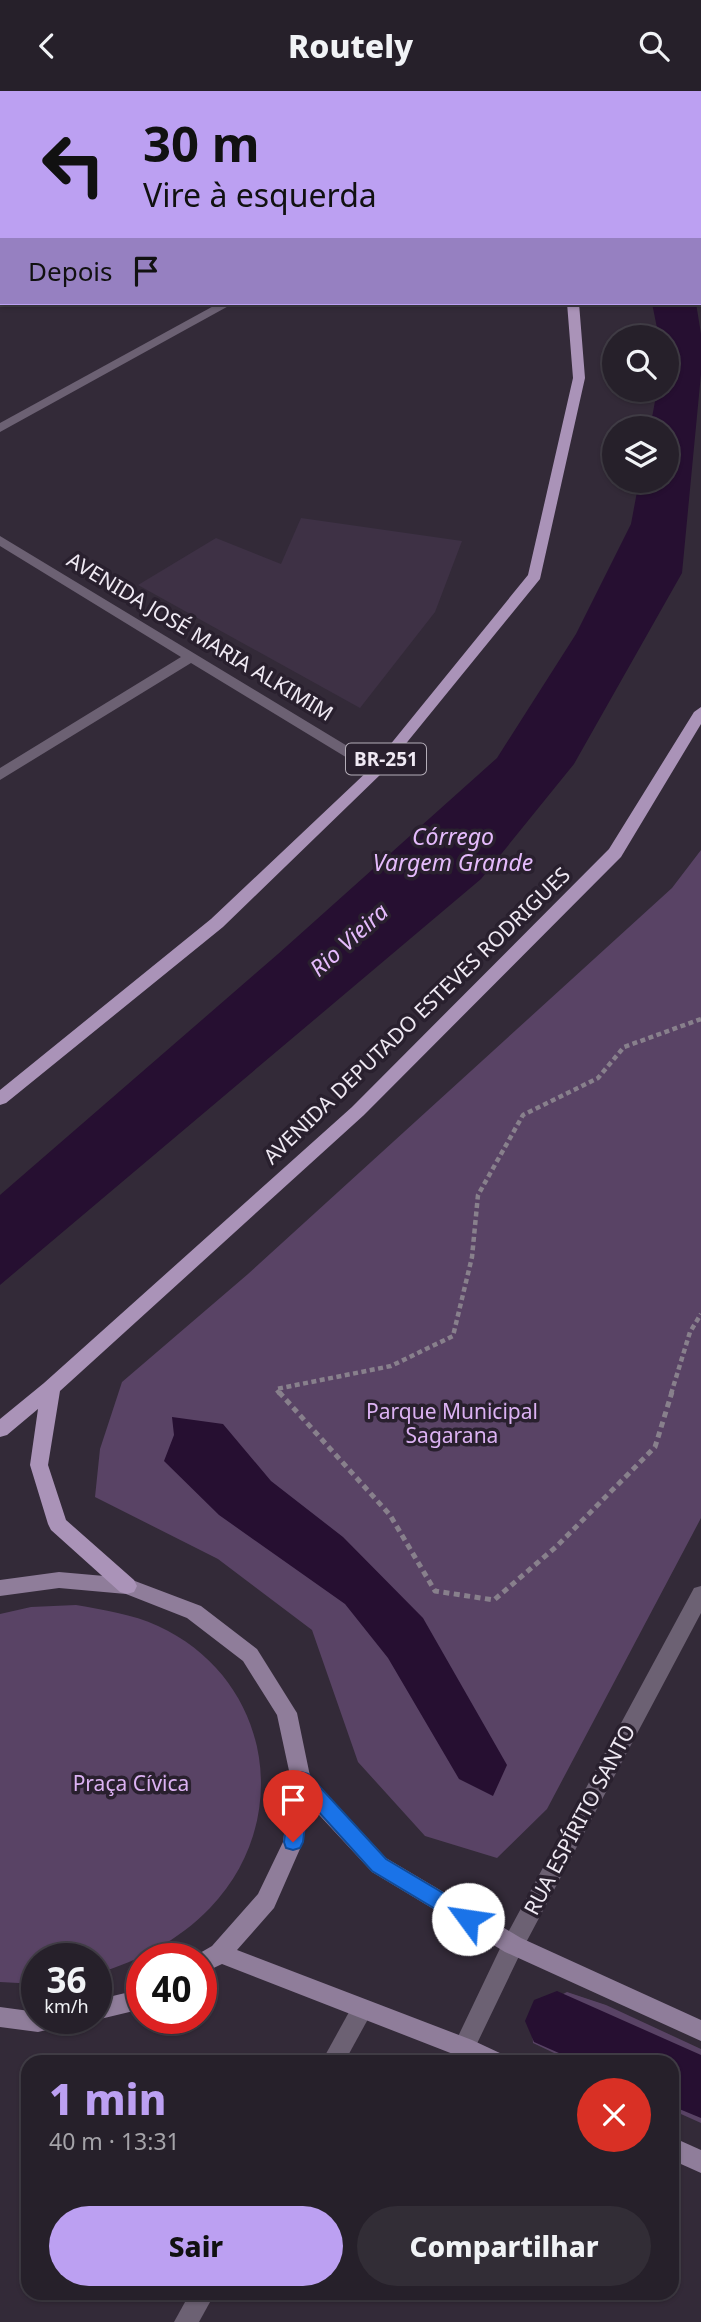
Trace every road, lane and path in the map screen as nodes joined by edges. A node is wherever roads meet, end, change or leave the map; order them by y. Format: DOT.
graph roads {
  1 [pos="224,305"];
  2 [pos="573,305"];
  3 [pos="0,428"];
  4 [pos="0,540"];
  5 [pos="191,657"];
  6 [pos="701,712"];
  7 [pos="377,770"];
  8 [pos="0,775"];
  9 [pos="701,1019"];
  10 [pos="0,1099"];
  11 [pos="701,1314"];
  12 [pos="51,1388"];
  13 [pos="0,1430"];
  14 [pos="127,1586"];
  15 [pos="0,1588"];
  16 [pos="701,1594"];
  17 [pos="301,1780"];
  18 [pos="513,1945"];
  19 [pos="217,1952"];
  20 [pos="217,1960"];
  21 [pos="362,2010"];
  22 [pos="0,2017"];
  23 [pos="21,2020"];
  24 [pos="701,2031"];
  25 [pos="464,2047"];
  26 [pos="336,2055"];
  27 [pos="481,2055"];
  28 [pos="679,2151"];
  29 [pos="701,2162"];
  30 [pos="199,2300"];
  31 [pos="186,2322"];
  1 -- 3 [label="street"];
  2 -- 7 [label="main road, BR-251"];
  4 -- 5 [label="street, AVENIDA JOSÉ MARIA ALKIMIM"];
  5 -- 7 [label="street, AVENIDA JOSÉ MARIA ALKIMIM"];
  5 -- 8 [label="street"];
  6 -- 12 [label="main road, AVENIDA DEPUTADO ESTEVES RODRIGUES"];
  7 -- 10 [label="main road, BR-251"];
  9 -- 11 [label="path"];
  12 -- 13 [label="main road, AVENIDA DEPUTADO ESTEVES RODRIGUES"];
  12 -- 14 [label="main road"];
  14 -- 15 [label="street"];
  14 -- 17 [label="street"];
  16 -- 18 [label="street, RUA ESPÍRITO SANTO"];
  17 -- 18 [label="street"];
  17 -- 19 [label="street"];
  18 -- 24 [label="street"];
  18 -- 25 [label="street, RUA ESPÍRITO SANTO"];
  20 -- 21 [label="street"];
  21 -- 25 [label="street"];
  21 -- 26 [label="street"];
  22 -- 23 [label="street"];
  25 -- 27 [label="street"];
  28 -- 29 [label="street"];
  30 -- 31 [label="street"];
}
